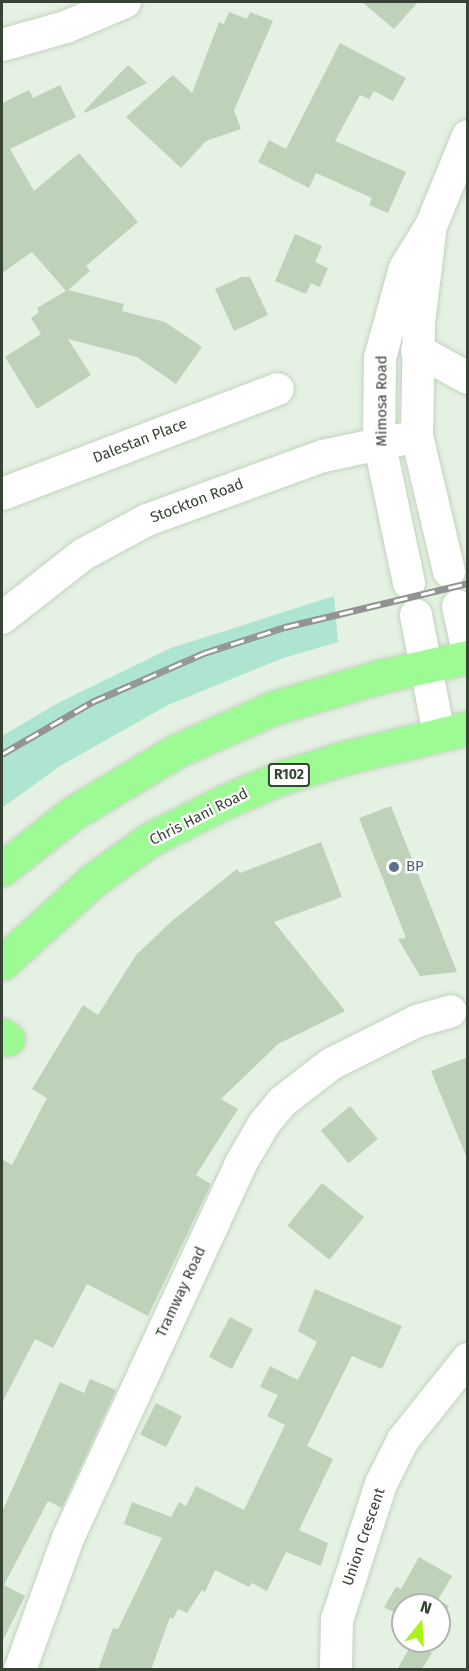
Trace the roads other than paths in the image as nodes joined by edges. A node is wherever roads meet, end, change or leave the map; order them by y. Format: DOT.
graph roads {
  1 [pos="125,2"];
  2 [pos="2,45"];
  3 [pos="468,136"];
  4 [pos="430,226"];
  5 [pos="417,350"];
  6 [pos="468,378"];
  7 [pos="278,389"];
  8 [pos="417,436"];
  9 [pos="379,441"];
  10 [pos="2,494"];
  11 [pos="450,571"];
  12 [pos="409,583"];
  13 [pos="458,606"];
  14 [pos="416,615"];
  15 [pos="2,618"];
  16 [pos="468,652"];
  17 [pos="468,657"];
  18 [pos="426,665"];
  19 [pos="453,732"];
  20 [pos="2,869"];
  21 [pos="2,963"];
  22 [pos="451,1011"];
  23 [pos="468,1359"];
  24 [pos="20,1670"];
  25 [pos="336,1670"];
  1 -- 2 [label="street"];
  3 -- 4 [label="street, Mimosa Road"];
  4 -- 5 [label="street, Mimosa Road"];
  4 -- 9 [label="street, Mimosa Road"];
  5 -- 6 [label="street"];
  5 -- 8 [label="street, Mimosa Road"];
  7 -- 10 [label="street, Dalestan Place"];
  8 -- 9 [label="street, Stockton Road"];
  8 -- 11 [label="street, Mimosa Road"];
  9 -- 12 [label="street, Mimosa Road"];
  9 -- 15 [label="street, Stockton Road"];
  13 -- 16 [label="street"];
  14 -- 18 [label="street"];
  17 -- 18 [label="main road"];
  18 -- 19 [label="street"];
  18 -- 20 [label="main road"];
  19 -- 21 [label="main road, Chris Hani Road / R102"];
  22 -- 24 [label="street, Tramway Road"];
  23 -- 25 [label="street, Union Crescent"];
}
